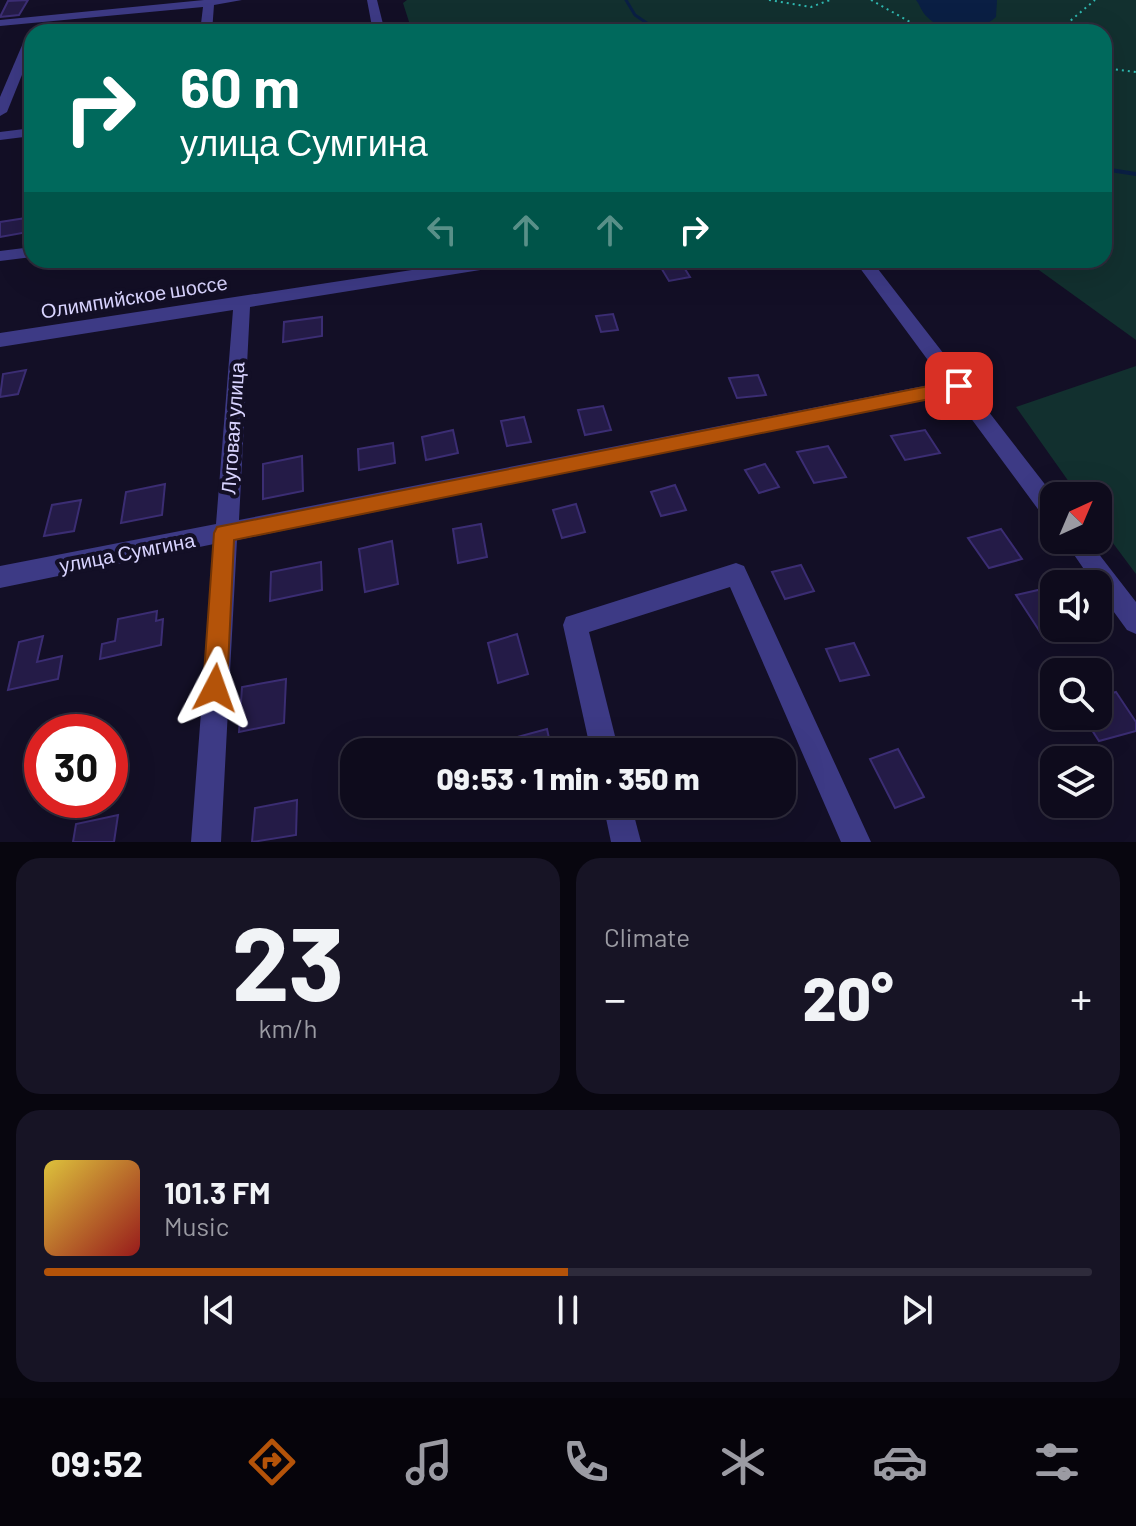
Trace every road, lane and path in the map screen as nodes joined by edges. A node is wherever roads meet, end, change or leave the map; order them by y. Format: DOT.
graph roads {
  1 [pos="237,0"];
  2 [pos="372,0"];
  3 [pos="769,0"];
  4 [pos="830,0"];
  5 [pos="871,0"];
  6 [pos="1095,0"];
  7 [pos="209,1"];
  8 [pos="42,14"];
  9 [pos="0,23"];
  10 [pos="38,24"];
  11 [pos="207,24"];
  12 [pos="377,24"];
  13 [pos="914,24"];
  14 [pos="1066,24"];
  15 [pos="24,55"];
  16 [pos="1112,69"];
  17 [pos="1136,72"];
  18 [pos="0,112"];
  19 [pos="24,133"];
  20 [pos="0,136"];
  21 [pos="24,253"];
  22 [pos="0,256"];
  23 [pos="461,268"];
  24 [pos="868,268"];
  25 [pos="242,302"];
  26 [pos="0,340"];
  27 [pos="959,386"];
  28 [pos="1040,494"];
  29 [pos="224,533"];
  30 [pos="1085,554"];
  31 [pos="0,577"];
  32 [pos="1136,622"];
  33 [pos="602,738"];
  34 [pos="620,818"];
  35 [pos="206,842"];
  36 [pos="626,842"];
  37 [pos="856,842"];
  1 -- 7 [label="street"];
  2 -- 12 [label="street"];
  3 -- 4 [label="path"];
  5 -- 13 [label="path"];
  6 -- 14 [label="path"];
  7 -- 8 [label="street"];
  7 -- 11 [label="street"];
  8 -- 9 [label="street"];
  8 -- 10 [label="street"];
  15 -- 18 [label="street"];
  16 -- 17 [label="path"];
  19 -- 20 [label="street"];
  21 -- 22 [label="street"];
  23 -- 25 [label="street, Олимпийское шоссе"];
  24 -- 27 [label="street"];
  25 -- 26 [label="street, Олимпийское шоссе"];
  25 -- 29 [label="street, Луговая улица"];
  27 -- 28 [label="street"];
  27 -- 29 [label="street, улица Сумгина"];
  29 -- 31 [label="street, улица Сумгина"];
  29 -- 35 [label="street, Луговая улица"];
  30 -- 32 [label="street"];
  33 -- 37 [label="street"];
  34 -- 36 [label="street"];
}
